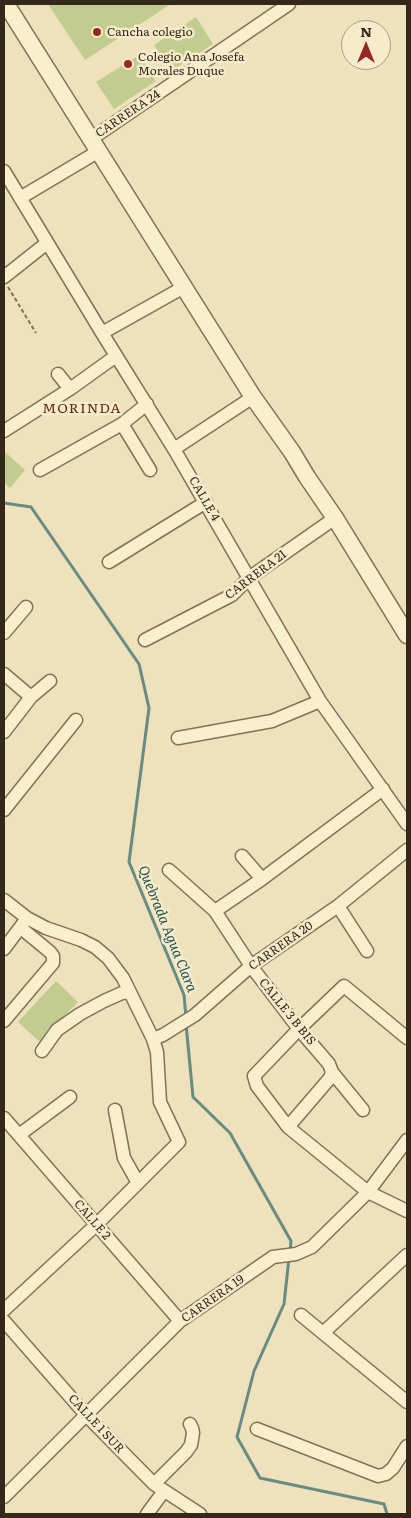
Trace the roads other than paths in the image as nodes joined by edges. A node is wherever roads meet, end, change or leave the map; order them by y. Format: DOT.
graph roads {
  1 [pos="6,4"];
  2 [pos="289,4"];
  3 [pos="95,145"];
  4 [pos="4,171"];
  5 [pos="20,198"];
  6 [pos="47,243"];
  7 [pos="4,279"];
  8 [pos="184,288"];
  9 [pos="102,333"];
  10 [pos="116,356"];
  11 [pos="58,374"];
  12 [pos="70,389"];
  13 [pos="253,397"];
  14 [pos="147,404"];
  15 [pos="122,424"];
  16 [pos="4,431"];
  17 [pos="174,449"];
  18 [pos="40,470"];
  19 [pos="150,470"];
  20 [pos="206,502"];
  21 [pos="335,518"];
  22 [pos="108,562"];
  23 [pos="249,578"];
  24 [pos="26,607"];
  25 [pos="4,633"];
  26 [pos="407,635"];
  27 [pos="145,640"];
  28 [pos="4,674"];
  29 [pos="50,681"];
  30 [pos="31,697"];
  31 [pos="320,701"];
  32 [pos="76,720"];
  33 [pos="4,732"];
  34 [pos="178,738"];
  35 [pos="383,790"];
  36 [pos="4,808"];
  37 [pos="407,824"];
  38 [pos="407,850"];
  39 [pos="242,856"];
  40 [pos="170,870"];
  41 [pos="262,879"];
  42 [pos="4,900"];
  43 [pos="338,906"];
  44 [pos="215,911"];
  45 [pos="24,923"];
  46 [pos="4,949"];
  47 [pos="368,951"];
  48 [pos="250,966"];
  49 [pos="130,992"];
  50 [pos="4,1021"];
  51 [pos="299,1029"];
  52 [pos="158,1037"];
  53 [pos="407,1038"];
  54 [pos="42,1051"];
  55 [pos="332,1072"];
  56 [pos="70,1097"];
  57 [pos="115,1110"];
  58 [pos="364,1110"];
  59 [pos="4,1118"];
  60 [pos="288,1127"];
  61 [pos="19,1135"];
  62 [pos="407,1140"];
  63 [pos="138,1183"];
  64 [pos="368,1192"];
  65 [pos="407,1211"];
  66 [pos="96,1225"];
  67 [pos="407,1255"];
  68 [pos="4,1310"];
  69 [pos="301,1315"];
  70 [pos="4,1321"];
  71 [pos="180,1321"];
  72 [pos="323,1333"];
  73 [pos="407,1402"];
  74 [pos="87,1416"];
  75 [pos="190,1424"];
  76 [pos="257,1430"];
  77 [pos="407,1446"];
  78 [pos="159,1487"];
  79 [pos="4,1497"];
  80 [pos="148,1514"];
  81 [pos="200,1514"];
  1 -- 3 [label="street"];
  2 -- 3 [label="street, CARRERA 24"];
  3 -- 5 [label="street, CARRERA 24"];
  3 -- 8 [label="street"];
  4 -- 5 [label="street, CALLE 4"];
  5 -- 6 [label="street, CALLE 4"];
  6 -- 7 [label="street"];
  6 -- 9 [label="street, CALLE 4"];
  8 -- 9 [label="street"];
  8 -- 13 [label="street"];
  9 -- 10 [label="street, CALLE 4"];
  10 -- 12 [label="street"];
  10 -- 14 [label="street, CALLE 4"];
  11 -- 12 [label="street"];
  12 -- 16 [label="street"];
  13 -- 17 [label="street"];
  13 -- 21 [label="street"];
  14 -- 15 [label="street"];
  14 -- 17 [label="street, CALLE 4"];
  15 -- 18 [label="street"];
  15 -- 19 [label="street"];
  17 -- 20 [label="street, CALLE 4"];
  20 -- 22 [label="street"];
  20 -- 23 [label="street, CALLE 4"];
  21 -- 23 [label="street, CARRERA 21"];
  21 -- 26 [label="street"];
  23 -- 27 [label="street, CARRERA 21"];
  23 -- 31 [label="street, CALLE 4"];
  24 -- 25 [label="street"];
  28 -- 30 [label="street"];
  29 -- 30 [label="street"];
  30 -- 33 [label="street"];
  31 -- 34 [label="street"];
  31 -- 35 [label="street, CALLE 4"];
  32 -- 36 [label="street"];
  35 -- 37 [label="street, CALLE 4"];
  35 -- 41 [label="street"];
  38 -- 43 [label="street, CARRERA 20"];
  39 -- 41 [label="street"];
  40 -- 44 [label="street, CALLE 3 B BIS"];
  41 -- 44 [label="street"];
  42 -- 45 [label="street"];
  43 -- 47 [label="street"];
  43 -- 48 [label="street, CARRERA 20"];
  44 -- 48 [label="street, CALLE 3 B BIS"];
  45 -- 46 [label="street"];
  45 -- 49 [label="street"];
  45 -- 50 [label="street"];
  48 -- 51 [label="street, CALLE 3 B BIS"];
  48 -- 52 [label="street, CARRERA 20"];
  49 -- 52 [label="street"];
  49 -- 54 [label="street"];
  51 -- 53 [label="street"];
  51 -- 55 [label="street, CALLE 3 B BIS"];
  51 -- 60 [label="street"];
  52 -- 63 [label="street"];
  55 -- 58 [label="street, CALLE 3 B BIS"];
  55 -- 60 [label="street"];
  56 -- 61 [label="street"];
  57 -- 63 [label="street"];
  59 -- 61 [label="street, CALLE 2"];
  60 -- 64 [label="street"];
  61 -- 66 [label="street, CALLE 2"];
  62 -- 64 [label="street, CARRERA 19"];
  63 -- 66 [label="street"];
  64 -- 65 [label="street"];
  64 -- 71 [label="street, CARRERA 19"];
  66 -- 68 [label="street"];
  66 -- 71 [label="street, CALLE 2"];
  67 -- 72 [label="street"];
  69 -- 72 [label="street"];
  70 -- 74 [label="street, CALLE 1 SUR"];
  71 -- 74 [label="street, CARRERA 19"];
  72 -- 73 [label="street"];
  74 -- 78 [label="street, CALLE 1 SUR"];
  74 -- 79 [label="street, CARRERA 19"];
  75 -- 78 [label="street"];
  76 -- 77 [label="street"];
  78 -- 80 [label="street"];
  78 -- 81 [label="street, CALLE 1 SUR"];
}
